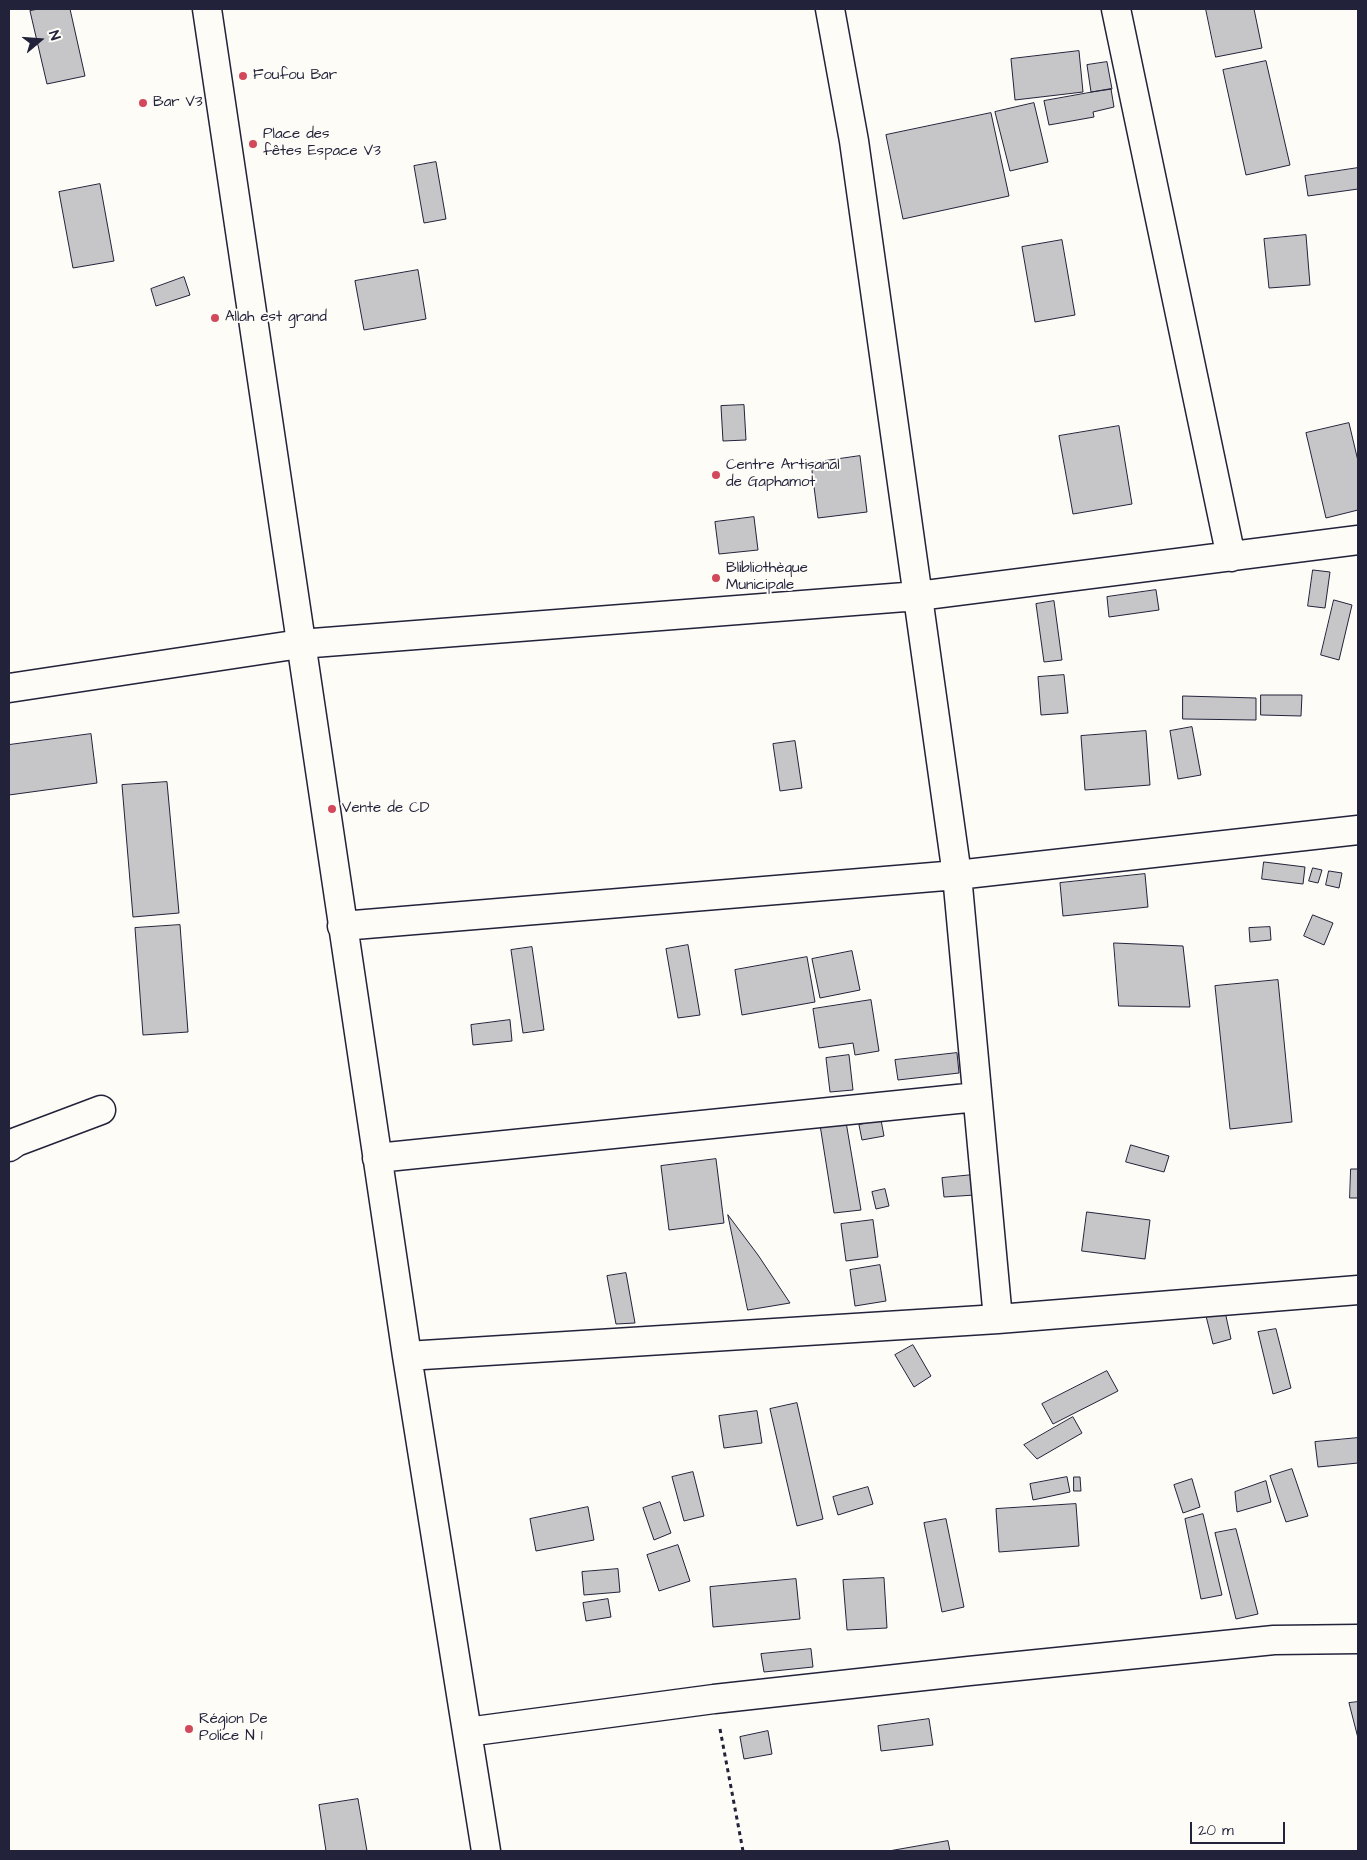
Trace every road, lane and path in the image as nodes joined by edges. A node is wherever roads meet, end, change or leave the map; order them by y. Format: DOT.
graph roads {
  1 [pos="207,9"];
  2 [pos="830,9"];
  3 [pos="1116,9"];
  4 [pos="1358,540"];
  5 [pos="1231,557"];
  6 [pos="918,596"];
  7 [pos="300,644"];
  8 [pos="9,688"];
  9 [pos="1358,830"];
  10 [pos="957,875"];
  11 [pos="342,926"];
  12 [pos="977,1097"];
  13 [pos="101,1110"];
  14 [pos="9,1147"];
  15 [pos="377,1158"];
  16 [pos="1358,1290"];
  17 [pos="998,1319"];
  18 [pos="407,1356"];
  19 [pos="1358,1638"];
  20 [pos="714,1699"];
  21 [pos="467,1732"];
  22 [pos="486,1851"];
  23 [pos="743,1851"];
  1 -- 7 [label="street"];
  2 -- 6 [label="street"];
  3 -- 5 [label="street"];
  4 -- 5 [label="street"];
  5 -- 6 [label="street"];
  6 -- 7 [label="street"];
  6 -- 10 [label="street"];
  7 -- 8 [label="street"];
  7 -- 11 [label="street"];
  9 -- 10 [label="street"];
  10 -- 11 [label="street"];
  10 -- 12 [label="street"];
  11 -- 15 [label="street"];
  12 -- 15 [label="street"];
  12 -- 17 [label="street"];
  13 -- 14 [label="street"];
  15 -- 18 [label="street"];
  16 -- 17 [label="street"];
  17 -- 18 [label="street"];
  18 -- 21 [label="street"];
  19 -- 20 [label="street"];
  20 -- 21 [label="street"];
  20 -- 23 [label="path"];
  21 -- 22 [label="street"];
}
